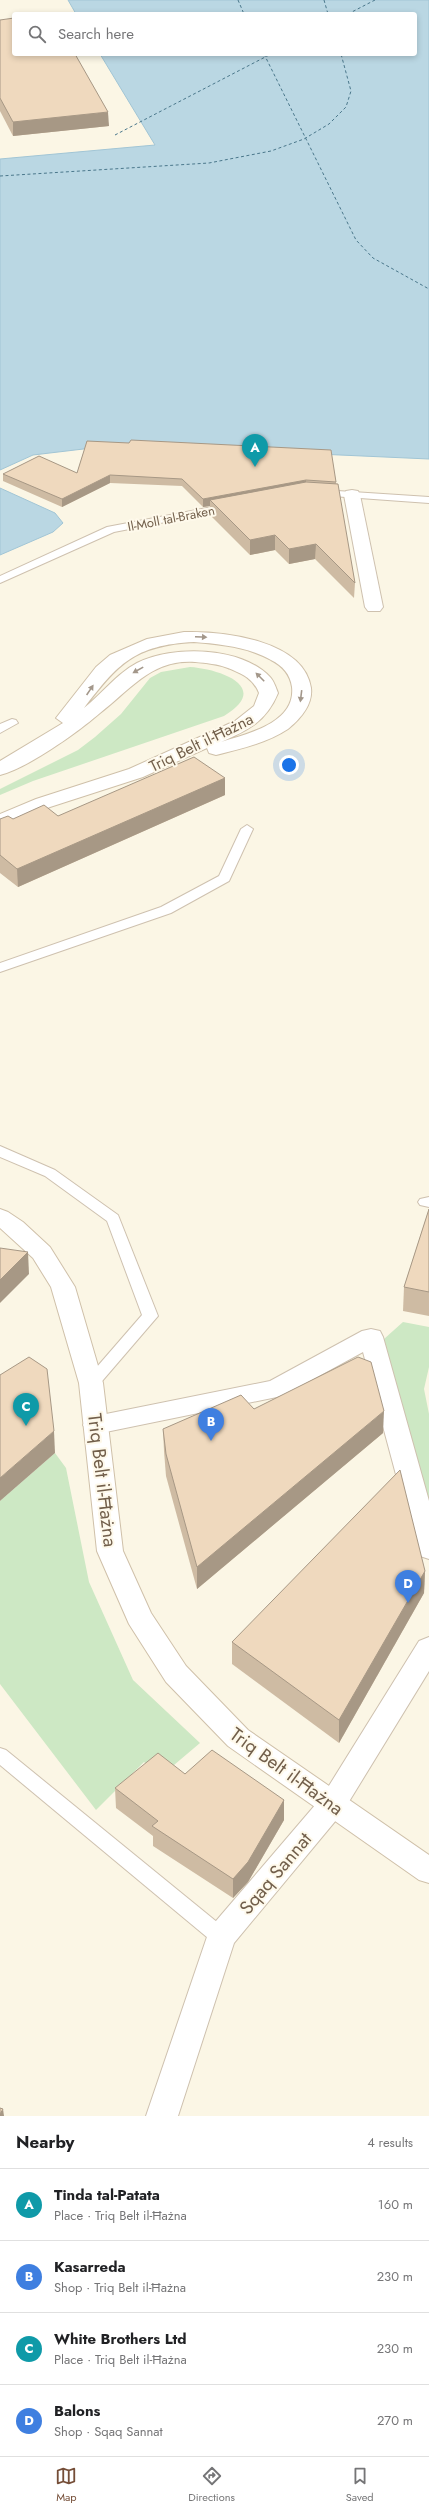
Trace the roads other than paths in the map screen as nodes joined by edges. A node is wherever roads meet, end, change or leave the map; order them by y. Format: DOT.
graph roads {
  1 [pos="314,493"];
  2 [pos="352,495"];
  3 [pos="429,500"];
  4 [pos="236,506"];
  5 [pos="0,580"];
  6 [pos="374,607"];
  7 [pos="12,723"];
  8 [pos="0,729"];
  9 [pos="23,757"];
  10 [pos="0,769"];
  11 [pos="136,773"];
  12 [pos="0,821"];
  13 [pos="247,829"];
  14 [pos="0,968"];
  15 [pos="0,1151"];
  16 [pos="0,1217"];
  17 [pos="91,1384"];
  18 [pos="96,1425"];
  19 [pos="429,1550"];
  20 [pos="429,1648"];
  21 [pos="0,1755"];
  22 [pos="332,1805"];
  23 [pos="429,1871"];
  24 [pos="221,1937"];
  25 [pos="162,2116"];
  1 -- 2 [label="lane"];
  2 -- 3 [label="lane"];
  2 -- 6 [label="main road"];
  4 -- 5 [label="lane, Il-Moll tal-Braken"];
  7 -- 8 [label="lane"];
  9 -- 10 [label="main road, Triq Belt il-Ħażna"];
  11 -- 9 [label="main road, Triq Belt il-Ħażna, one-way"];
  9 -- 11 [label="main road, one-way"];
  11 -- 12 [label="main road, Triq Belt il-Ħażna"];
  13 -- 14 [label="lane"];
  15 -- 17 [label="lane"];
  16 -- 17 [label="main road, Triq Belt il-Ħażna"];
  17 -- 18 [label="main road, Triq Belt il-Ħażna"];
  18 -- 19 [label="main road"];
  18 -- 22 [label="main road, Triq Belt il-Ħażna"];
  20 -- 22 [label="main road, Sqaq Sannat"];
  21 -- 24 [label="lane"];
  22 -- 23 [label="main road, Triq Belt il-Ħażna"];
  22 -- 24 [label="main road, Sqaq Sannat"];
  24 -- 25 [label="main road, Sqaq Sannat"];
}
